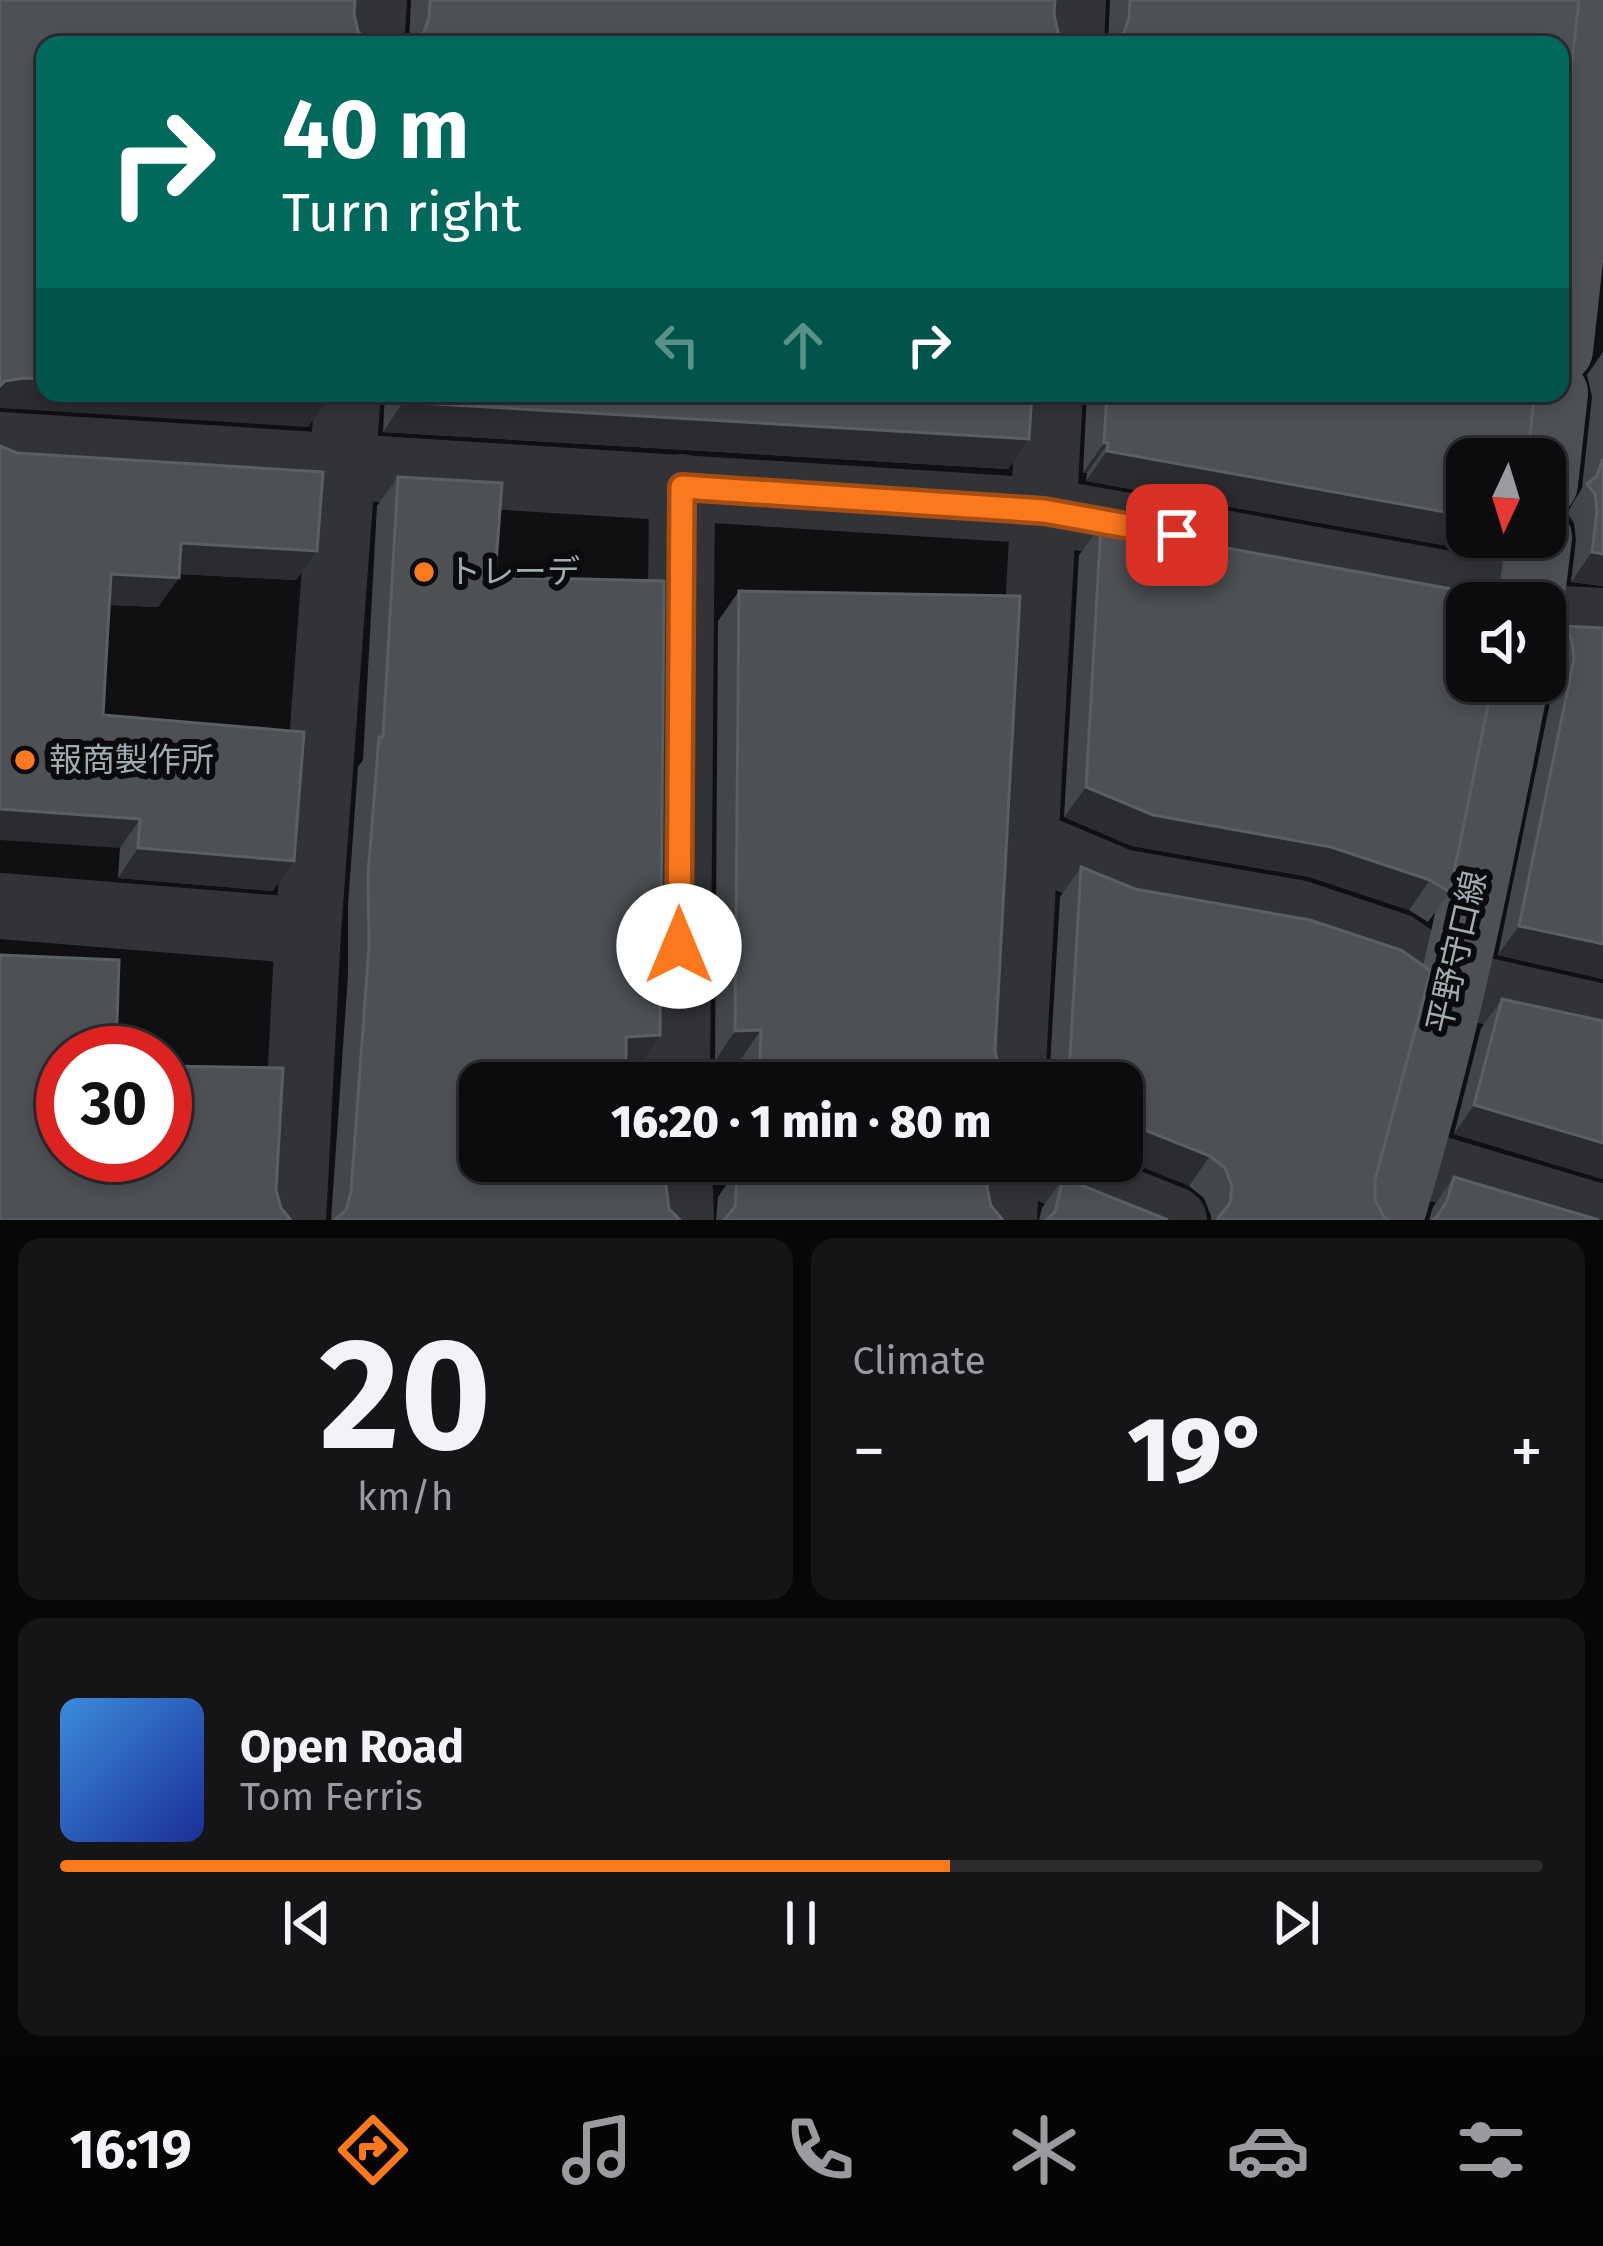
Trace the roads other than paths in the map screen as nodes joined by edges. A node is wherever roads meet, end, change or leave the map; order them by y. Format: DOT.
graph roads {
  1 [pos="374,0"];
  2 [pos="1073,0"];
  3 [pos="1599,0"];
  4 [pos="372,36"];
  5 [pos="1071,36"];
  6 [pos="1569,269"];
  7 [pos="348,402"];
  8 [pos="1050,402"];
  9 [pos="1554,402"];
  10 [pos="1550,438"];
  11 [pos="0,445"];
  12 [pos="344,466"];
  13 [pos="682,487"];
  14 [pos="1044,511"];
  15 [pos="1493,582"];
  16 [pos="1566,603"];
  17 [pos="1603,621"];
  18 [pos="1511,702"];
  19 [pos="1026,842"];
  20 [pos="0,906"];
  21 [pos="308,931"];
  22 [pos="1450,983"];
  23 [pos="1603,1017"];
  24 [pos="677,1062"];
  25 [pos="1013,1062"];
  26 [pos="680,1182"];
  27 [pos="1006,1182"];
  28 [pos="1080,1182"];
  29 [pos="1399,1190"];
  30 [pos="1603,1218"];
  31 [pos="292,1220"];
  32 [pos="681,1220"];
  33 [pos="1004,1220"];
  34 [pos="1174,1220"];
  1 -- 4 [label="street"];
  2 -- 5 [label="street"];
  3 -- 6 [label="main road"];
  7 -- 12 [label="street"];
  8 -- 14 [label="street"];
  9 -- 10 [label="main road"];
  11 -- 12 [label="street"];
  12 -- 13 [label="street"];
  12 -- 21 [label="street"];
  13 -- 14 [label="street"];
  13 -- 24 [label="street"];
  14 -- 15 [label="street"];
  14 -- 19 [label="street"];
  16 -- 17 [label="street"];
  18 -- 22 [label="main road, 平野守口線"];
  19 -- 22 [label="street"];
  19 -- 25 [label="street"];
  20 -- 21 [label="street"];
  21 -- 31 [label="street"];
  22 -- 23 [label="street"];
  22 -- 29 [label="main road, 平野守口線"];
  26 -- 32 [label="street"];
  27 -- 33 [label="street"];
  28 -- 34 [label="street"];
  29 -- 30 [label="street"];
}
